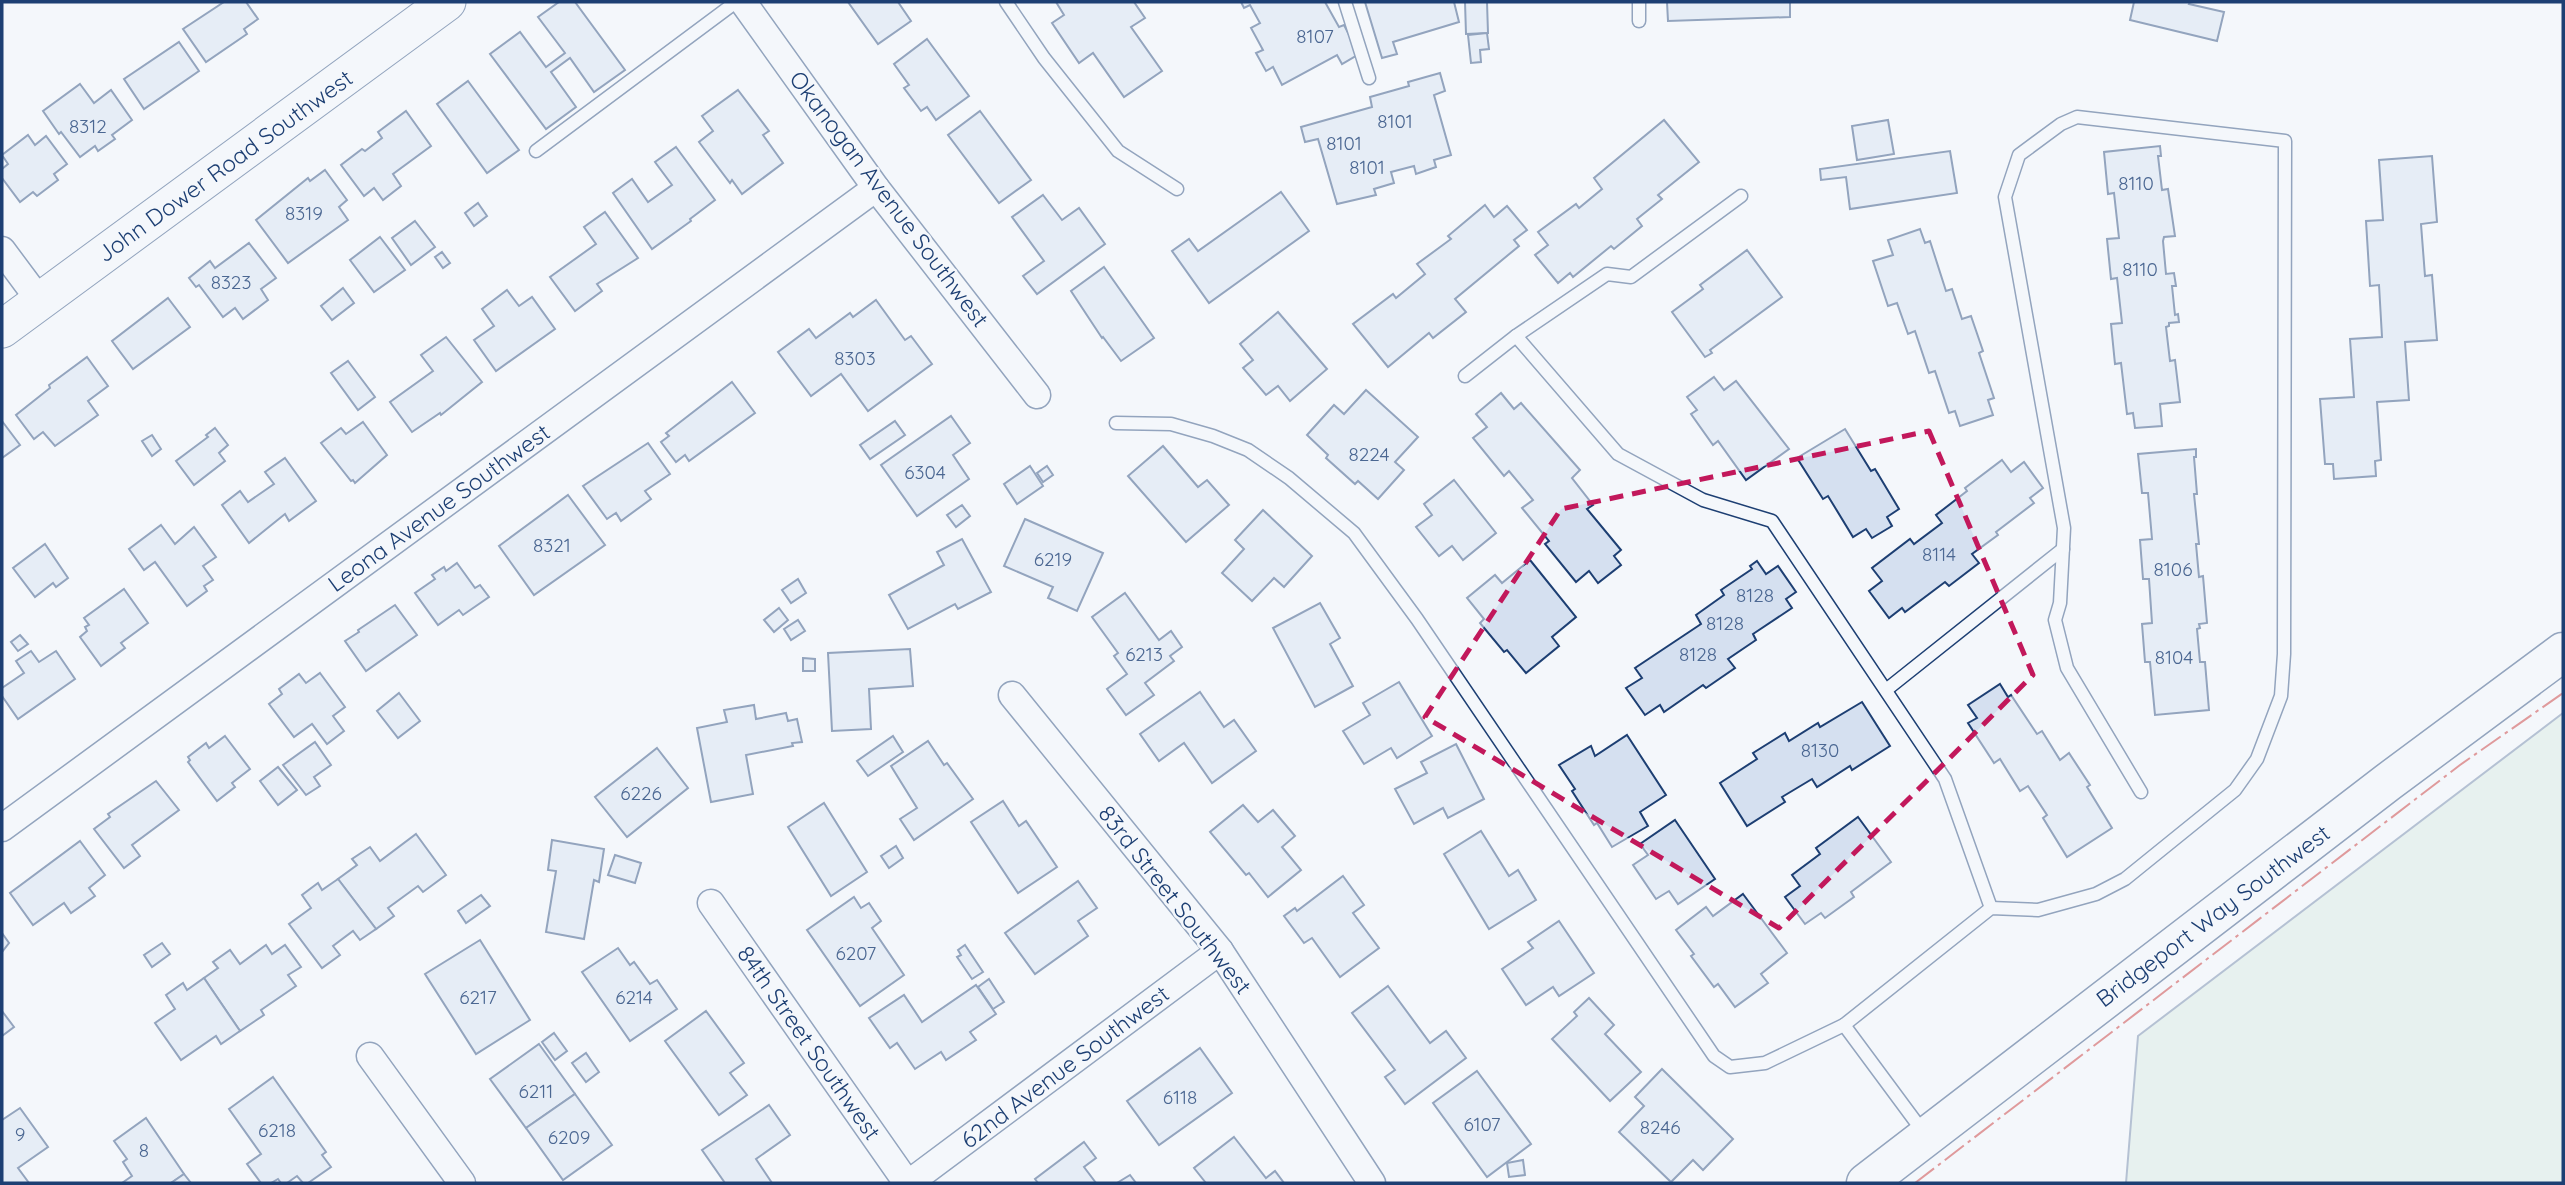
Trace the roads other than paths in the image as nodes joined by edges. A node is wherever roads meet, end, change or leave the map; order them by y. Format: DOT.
graph roads {
  1 [pos="447,2"];
  2 [pos="736,2"];
  3 [pos="743,2"];
  4 [pos="1006,2"];
  5 [pos="1345,2"];
  6 [pos="1639,2"];
  7 [pos="1639,21"];
  8 [pos="1369,78"];
  9 [pos="536,151"];
  10 [pos="876,188"];
  11 [pos="1177,189"];
  12 [pos="1741,196"];
  13 [pos="2,250"];
  14 [pos="40,301"];
  15 [pos="2,328"];
  16 [pos="1516,336"];
  17 [pos="1465,376"];
  18 [pos="1037,395"];
  19 [pos="1116,423"];
  20 [pos="2063,549"];
  21 [pos="2563,652"];
  22 [pos="1886,690"];
  23 [pos="1012,695"];
  24 [pos="2141,792"];
  25 [pos="2,828"];
  26 [pos="710,902"];
  27 [pos="1991,908"];
  28 [pos="1220,951"];
  29 [pos="1844,1025"];
  30 [pos="370,1056"];
  31 [pos="1927,1136"];
  32 [pos="462,1183"];
  33 [pos="908,1183"];
  34 [pos="1372,1183"];
  35 [pos="1866,1183"];
  1 -- 14 [label="street, John Dower Road Southwest"];
  2 -- 9 [label="lane"];
  3 -- 10 [label="street, Okanogan Avenue Southwest"];
  4 -- 11 [label="lane"];
  5 -- 8 [label="lane"];
  6 -- 7 [label="lane"];
  10 -- 18 [label="street, Okanogan Avenue Southwest"];
  10 -- 25 [label="street, Leona Avenue Southwest"];
  12 -- 16 [label="lane"];
  13 -- 14 [label="street"];
  14 -- 15 [label="street, John Dower Road Southwest"];
  16 -- 17 [label="lane"];
  16 -- 22 [label="lane"];
  19 -- 29 [label="lane"];
  20 -- 22 [label="lane"];
  20 -- 24 [label="lane"];
  20 -- 27 [label="lane"];
  21 -- 31 [label="main road, Bridgeport Way Southwest"];
  22 -- 27 [label="lane"];
  23 -- 28 [label="street, 83rd Street Southwest"];
  26 -- 33 [label="street, 84th Street Southwest"];
  27 -- 29 [label="lane"];
  28 -- 33 [label="street, 62nd Avenue Southwest"];
  28 -- 34 [label="street, 83rd Street Southwest"];
  29 -- 31 [label="lane"];
  30 -- 32 [label="street"];
  31 -- 35 [label="main road, Bridgeport Way Southwest"];
}
